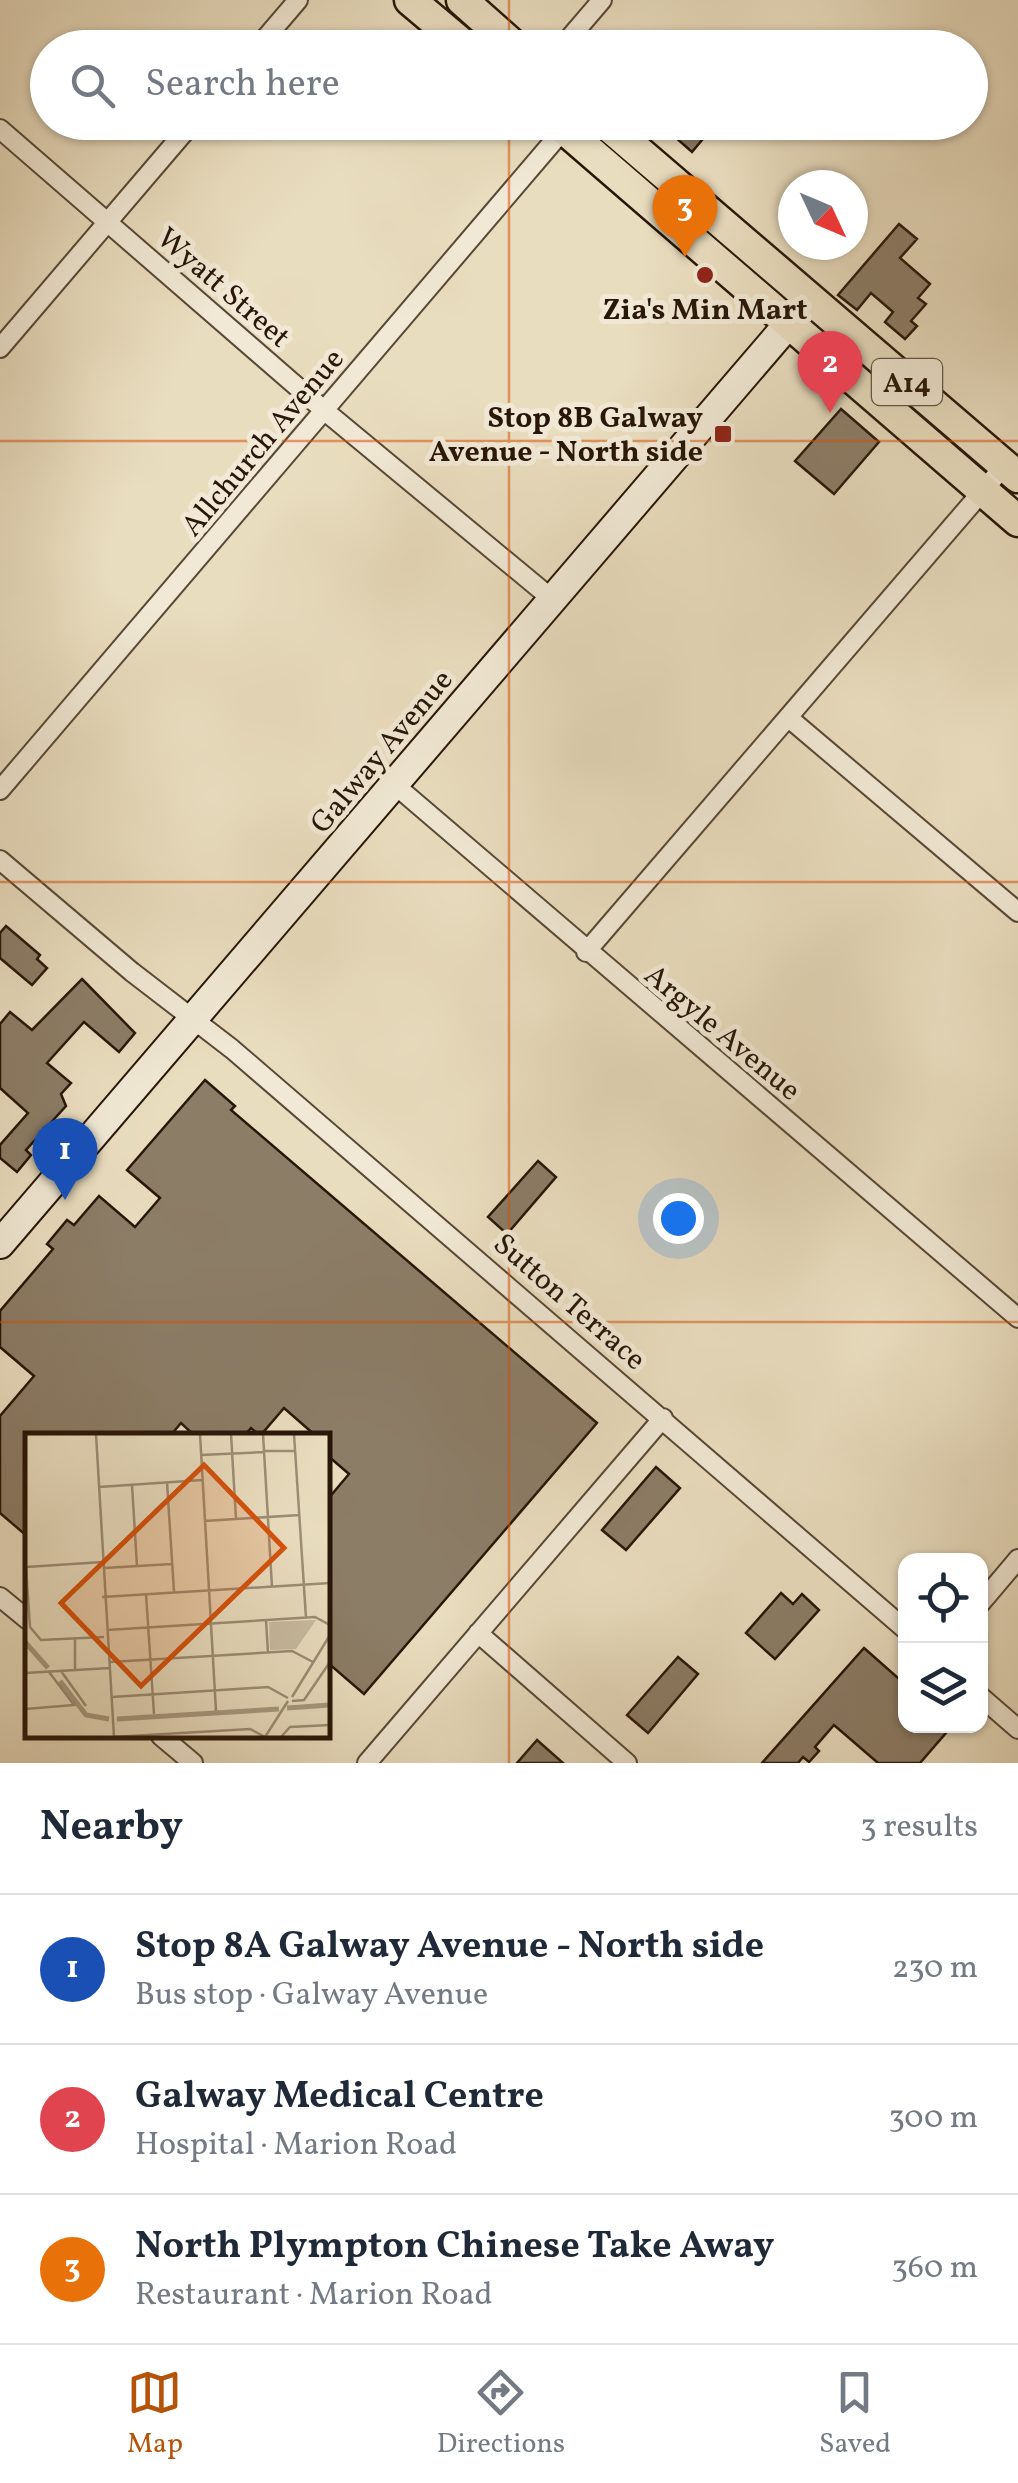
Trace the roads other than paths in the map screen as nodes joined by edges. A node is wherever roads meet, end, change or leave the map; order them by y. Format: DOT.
graph roads {
  1 [pos="298,0"];
  2 [pos="410,0"];
  3 [pos="462,0"];
  4 [pos="602,0"];
  5 [pos="272,30"];
  6 [pos="445,30"];
  7 [pos="496,30"];
  8 [pos="576,30"];
  9 [pos="0,129"];
  10 [pos="178,140"];
  11 [pos="548,140"];
  12 [pos="576,140"];
  13 [pos="625,140"];
  14 [pos="108,222"];
  15 [pos="810,299"];
  16 [pos="788,323"];
  17 [pos="0,348"];
  18 [pos="325,411"];
  19 [pos="1011,471"];
  20 [pos="983,490"];
  21 [pos="1018,521"];
  22 [pos="552,599"];
  23 [pos="790,718"];
  24 [pos="396,785"];
  25 [pos="0,790"];
  26 [pos="0,860"];
  27 [pos="1018,912"];
  28 [pos="586,952"];
  29 [pos="193,1020"];
  30 [pos="0,1244"];
  31 [pos="1018,1318"];
  32 [pos="664,1418"];
  33 [pos="1018,1560"];
  34 [pos="988,1595"];
  35 [pos="0,1597"];
  36 [pos="25,1618"];
  37 [pos="898,1623"];
  38 [pos="478,1633"];
  39 [pos="988,1703"];
  40 [pos="1018,1729"];
  41 [pos="163,1738"];
  42 [pos="193,1763"];
  43 [pos="366,1763"];
  44 [pos="627,1763"];
  1 -- 5 [label="street"];
  2 -- 6 [label="main road"];
  3 -- 7 [label="main road"];
  4 -- 8 [label="street"];
  9 -- 14 [label="street, Wyatt Street"];
  10 -- 14 [label="street"];
  11 -- 18 [label="street, Allchurch Avenue"];
  12 -- 16 [label="main road, A14"];
  13 -- 15 [label="main road, A14"];
  14 -- 17 [label="street"];
  14 -- 18 [label="street, Wyatt Street"];
  15 -- 16 [label="street, Galway Avenue"];
  15 -- 19 [label="main road, A14"];
  16 -- 20 [label="main road, A14"];
  16 -- 22 [label="street, Galway Avenue"];
  18 -- 22 [label="street, Wyatt Street"];
  18 -- 25 [label="street, Allchurch Avenue"];
  19 -- 20 [label="street"];
  20 -- 21 [label="main road, A14"];
  20 -- 23 [label="street"];
  22 -- 24 [label="street, Galway Avenue"];
  23 -- 27 [label="street"];
  23 -- 28 [label="street"];
  24 -- 28 [label="street, Argyle Avenue"];
  24 -- 29 [label="street, Galway Avenue"];
  26 -- 29 [label="street, Sutton Terrace"];
  28 -- 31 [label="street, Argyle Avenue"];
  29 -- 30 [label="street, Galway Avenue"];
  29 -- 32 [label="street, Sutton Terrace"];
  32 -- 37 [label="street, Sutton Terrace"];
  32 -- 38 [label="street"];
  33 -- 34 [label="street"];
  35 -- 36 [label="street"];
  38 -- 43 [label="street"];
  38 -- 44 [label="street"];
  39 -- 40 [label="street"];
  41 -- 42 [label="street"];
}
